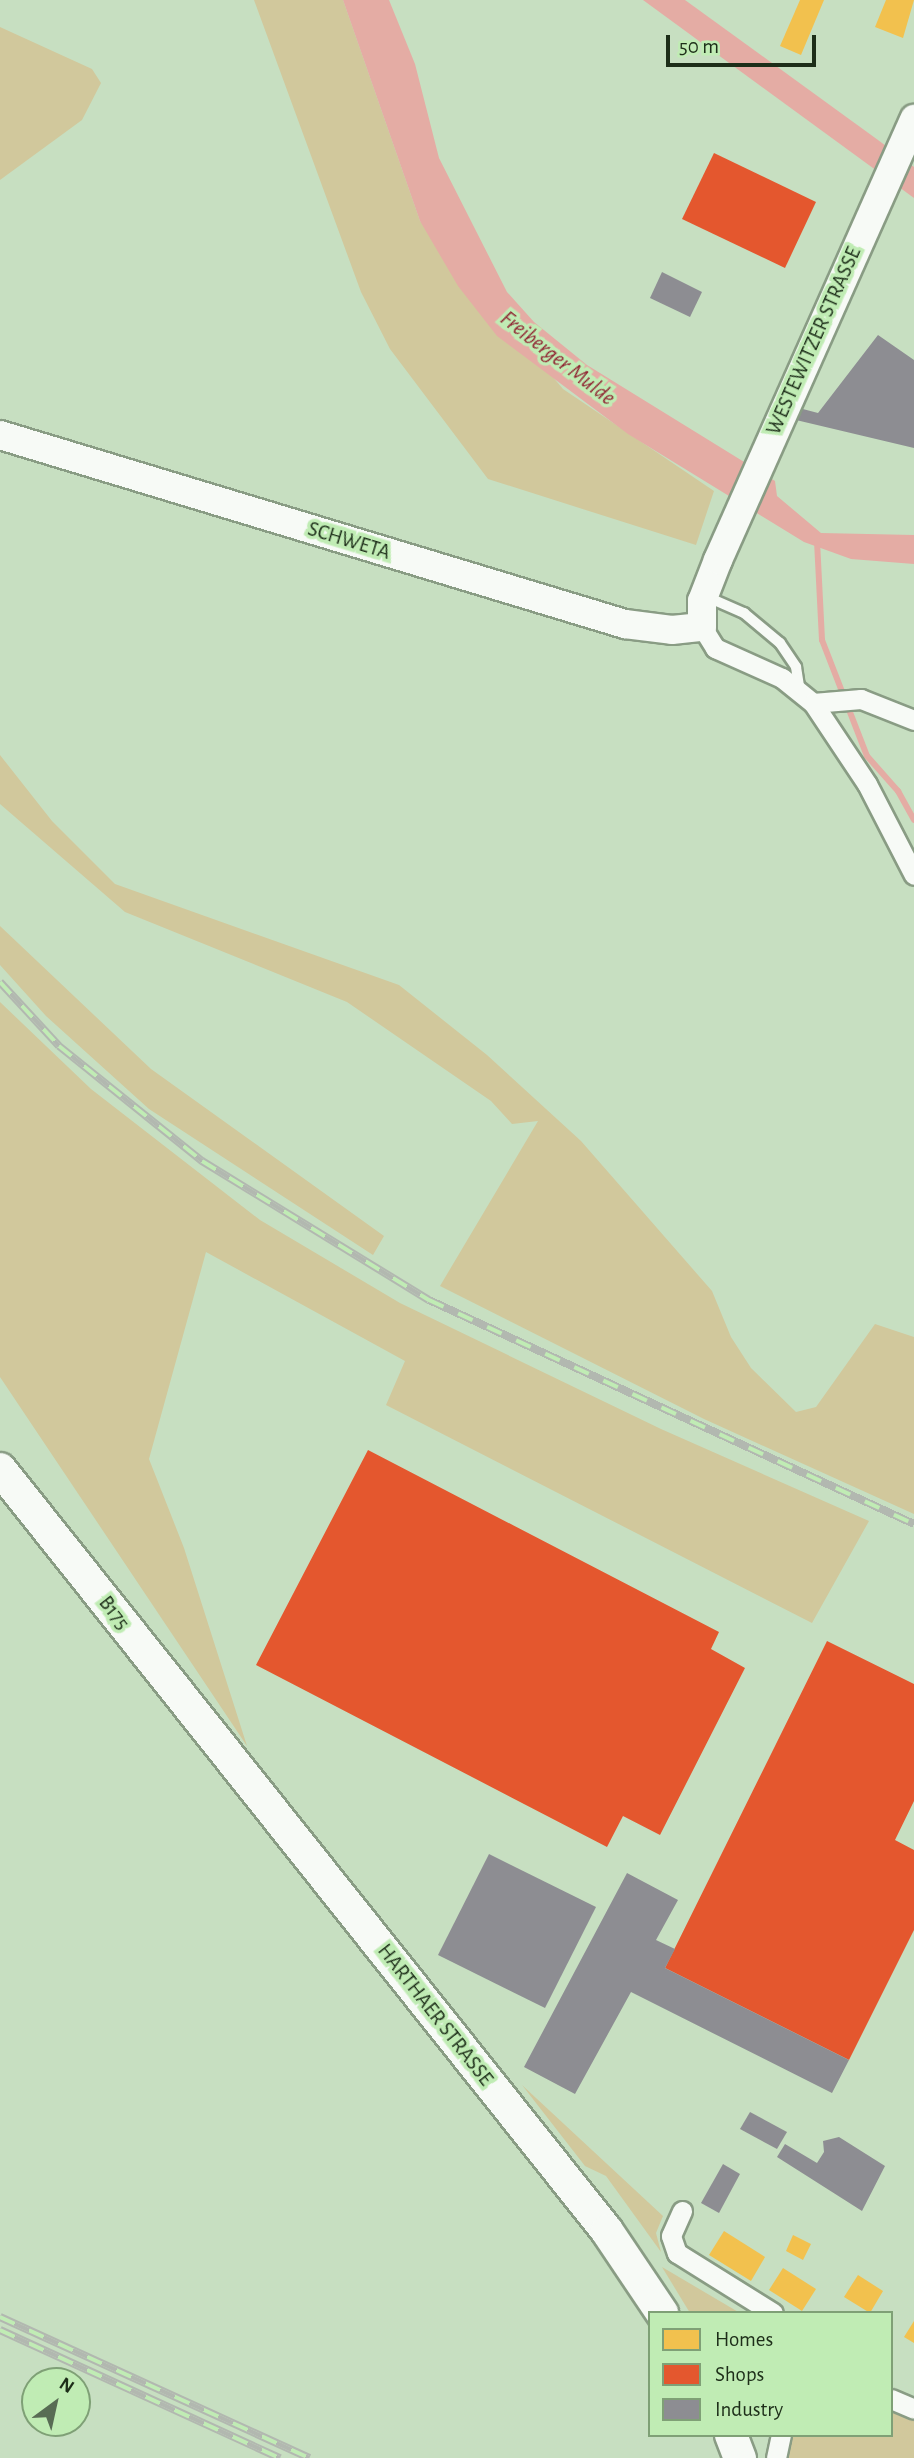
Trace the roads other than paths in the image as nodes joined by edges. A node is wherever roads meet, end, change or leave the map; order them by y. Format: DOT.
graph roads {
  1 [pos="914,119"];
  2 [pos="0,435"];
  3 [pos="705,595"];
  4 [pos="702,627"];
  5 [pos="807,697"];
  6 [pos="914,720"];
  7 [pos="914,875"];
  8 [pos="0,1469"];
  9 [pos="200,1722"];
  10 [pos="682,2211"];
  11 [pos="662,2311"];
  12 [pos="771,2311"];
  13 [pos="893,2400"];
  14 [pos="914,2409"];
  15 [pos="732,2437"];
  16 [pos="781,2437"];
  17 [pos="740,2458"];
  18 [pos="776,2458"];
  1 -- 3 [label="street, WESTEWITZER STRASSE"];
  2 -- 4 [label="street, SCHWETA"];
  3 -- 4 [label="street, WESTEWITZER STRASSE"];
  3 -- 5 [label="lane"];
  4 -- 5 [label="street"];
  5 -- 6 [label="street"];
  5 -- 7 [label="street"];
  8 -- 9 [label="main road, B175"];
  9 -- 11 [label="main road, HARTHAER STRASSE"];
  10 -- 12 [label="street"];
  13 -- 14 [label="street"];
  15 -- 17 [label="main road"];
  16 -- 18 [label="street"];
}
